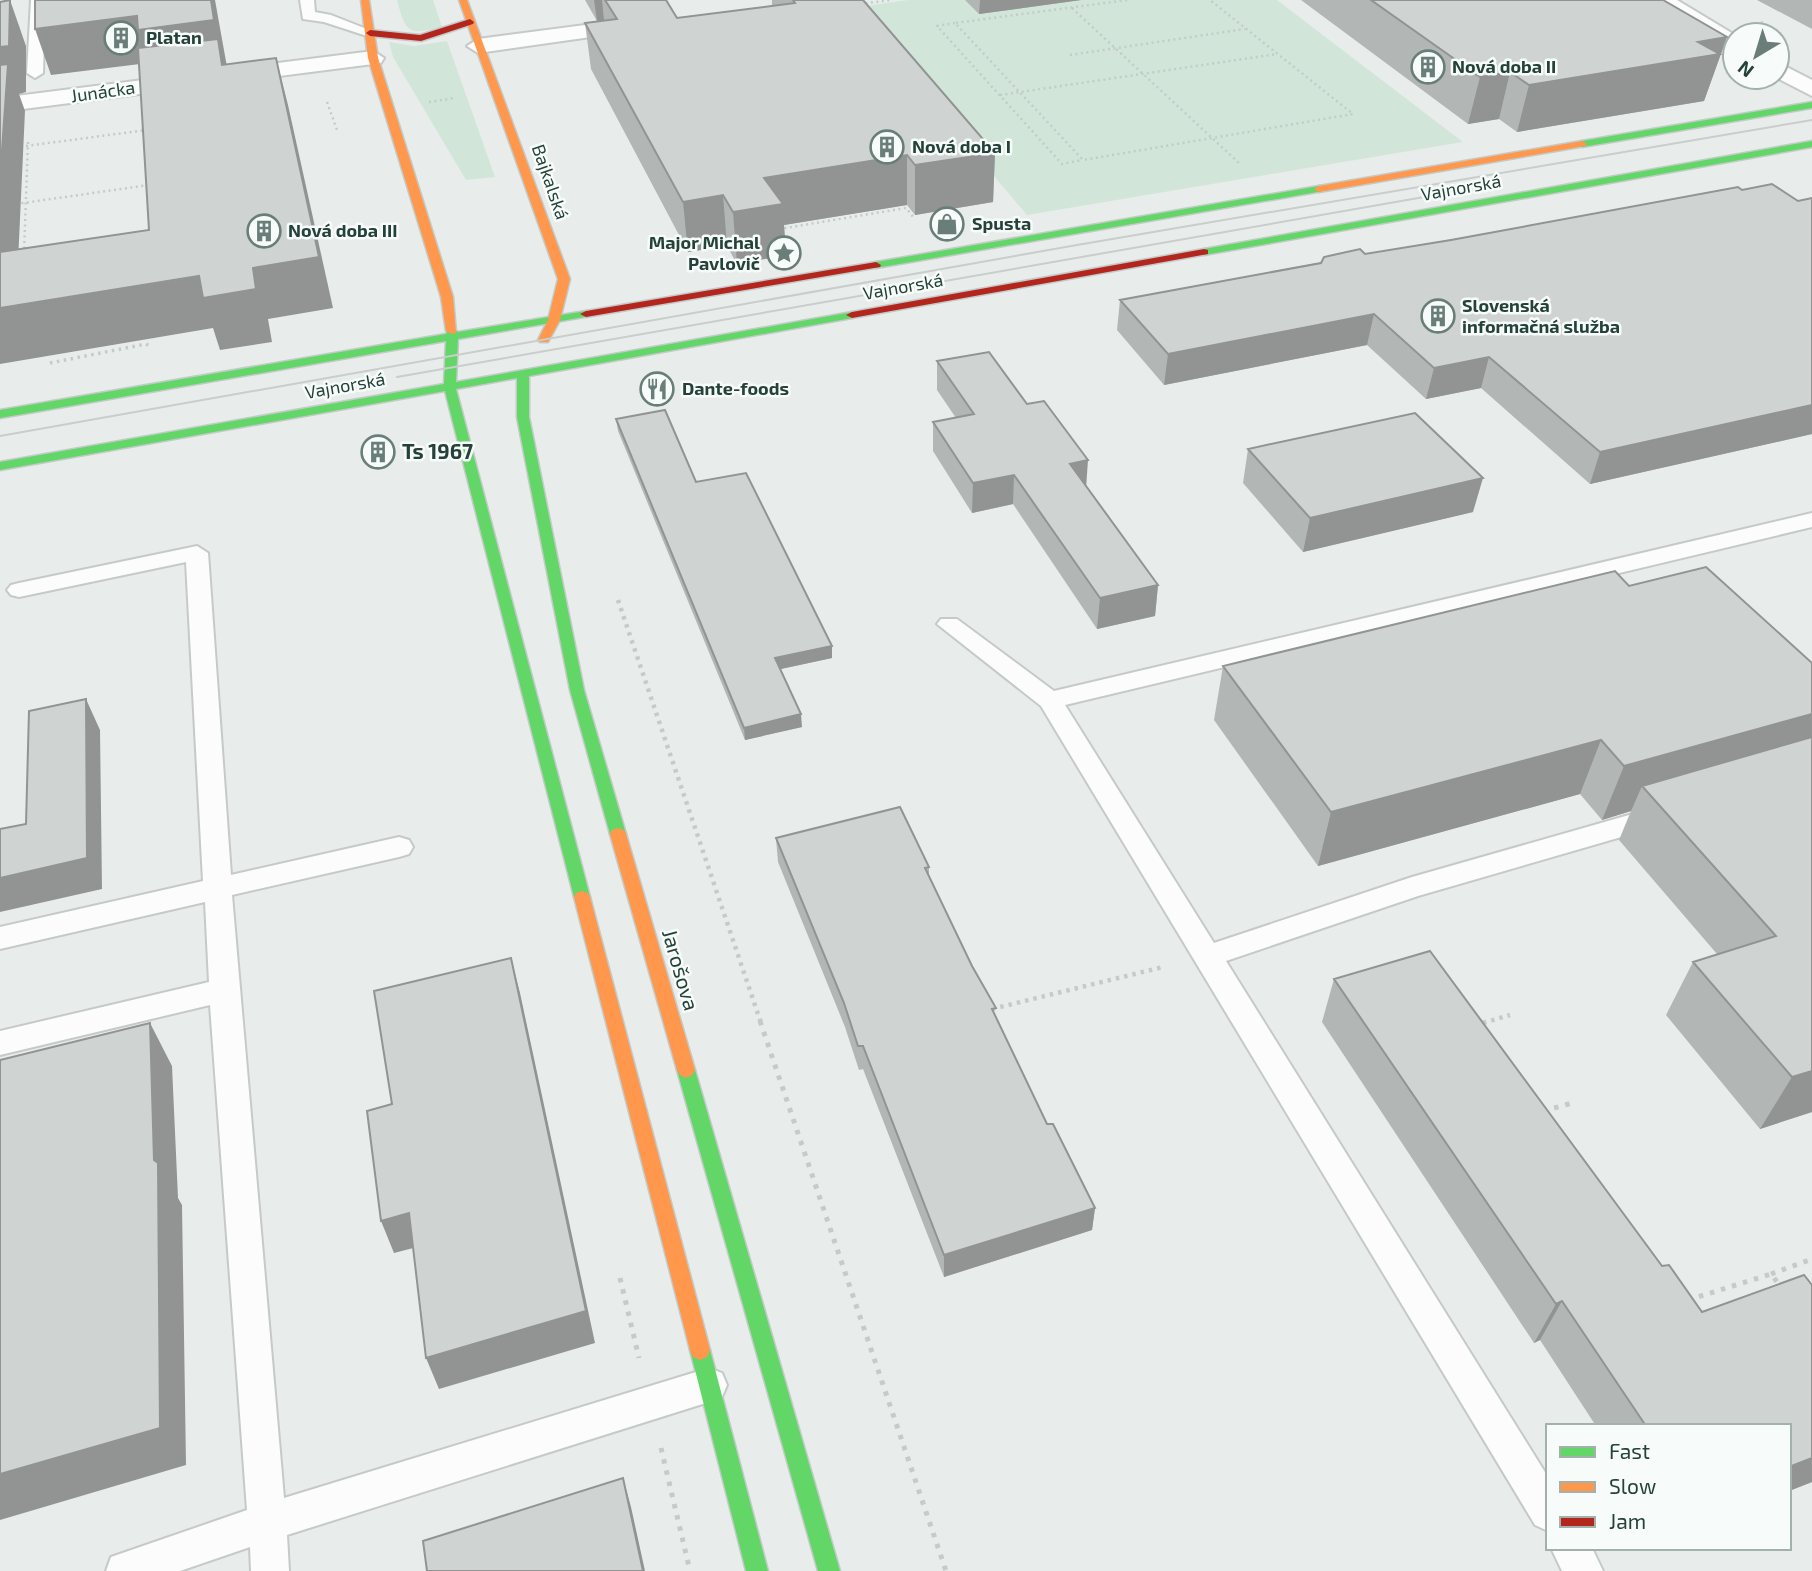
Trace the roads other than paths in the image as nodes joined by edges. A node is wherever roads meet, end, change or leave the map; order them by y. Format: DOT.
graph roads {
  1 [pos="38,0"];
  2 [pos="307,0"];
  3 [pos="365,0"];
  4 [pos="463,0"];
  5 [pos="1662,0"];
  6 [pos="664,21"];
  7 [pos="470,22"];
  8 [pos="370,33"];
  9 [pos="1721,36"];
  10 [pos="478,46"];
  11 [pos="373,58"];
  12 [pos="35,73"];
  13 [pos="1791,77"];
  14 [pos="1812,89"];
  15 [pos="0,105"];
  16 [pos="1812,105"];
  17 [pos="1812,144"];
  18 [pos="554,320"];
  19 [pos="453,337"];
  20 [pos="516,344"];
  21 [pos="486,359"];
  22 [pos="523,374"];
  23 [pos="450,388"];
  24 [pos="0,414"];
  25 [pos="0,467"];
  26 [pos="1812,520"];
  27 [pos="19,590"];
  28 [pos="949,624"];
  29 [pos="1050,700"];
  30 [pos="1682,810"];
  31 [pos="399,847"];
  32 [pos="215,889"];
  33 [pos="0,938"];
  34 [pos="1208,956"];
  35 [pos="224,990"];
  36 [pos="0,1043"];
  37 [pos="709,1385"];
  38 [pos="1546,1509"];
  39 [pos="267,1522"];
  40 [pos="1571,1550"];
  41 [pos="125,1571"];
  42 [pos="270,1571"];
  43 [pos="757,1571"];
  44 [pos="829,1571"];
  45 [pos="1584,1571"];
  1 -- 12 [label="lane"];
  2 -- 8 [label="lane"];
  3 -- 8 [label="main road"];
  4 -- 7 [label="main road, Bajkalská"];
  5 -- 9 [label="street"];
  6 -- 10 [label="street"];
  7 -- 8 [label="main road"];
  7 -- 10 [label="main road, Bajkalská"];
  8 -- 11 [label="main road"];
  10 -- 18 [label="main road, Bajkalská"];
  11 -- 15 [label="street, Junácka"];
  11 -- 19 [label="main road"];
  13 -- 14 [label="street"];
  16 -- 18 [label="main road, Vajnorská"];
  17 -- 22 [label="main road, Vajnorská"];
  18 -- 19 [label="main road, Vajnorská"];
  18 -- 20 [label="main road"];
  18 -- 22 [label="main road, Bajkalská"];
  19 -- 21 [label="main road"];
  19 -- 23 [label="main road"];
  19 -- 24 [label="main road, Vajnorská"];
  21 -- 22 [label="main road"];
  21 -- 23 [label="main road"];
  22 -- 23 [label="main road, Vajnorská"];
  22 -- 44 [label="main road, Jarošova"];
  23 -- 25 [label="main road, Vajnorská"];
  23 -- 37 [label="main road"];
  26 -- 29 [label="lane"];
  27 -- 32 [label="lane"];
  28 -- 29 [label="lane"];
  29 -- 34 [label="lane"];
  30 -- 34 [label="lane"];
  31 -- 32 [label="lane"];
  32 -- 33 [label="lane"];
  32 -- 35 [label="lane"];
  34 -- 38 [label="lane"];
  35 -- 36 [label="lane"];
  35 -- 39 [label="lane"];
  37 -- 39 [label="lane"];
  37 -- 43 [label="main road"];
  39 -- 41 [label="lane"];
  39 -- 42 [label="lane"];
  40 -- 45 [label="lane"];
}
